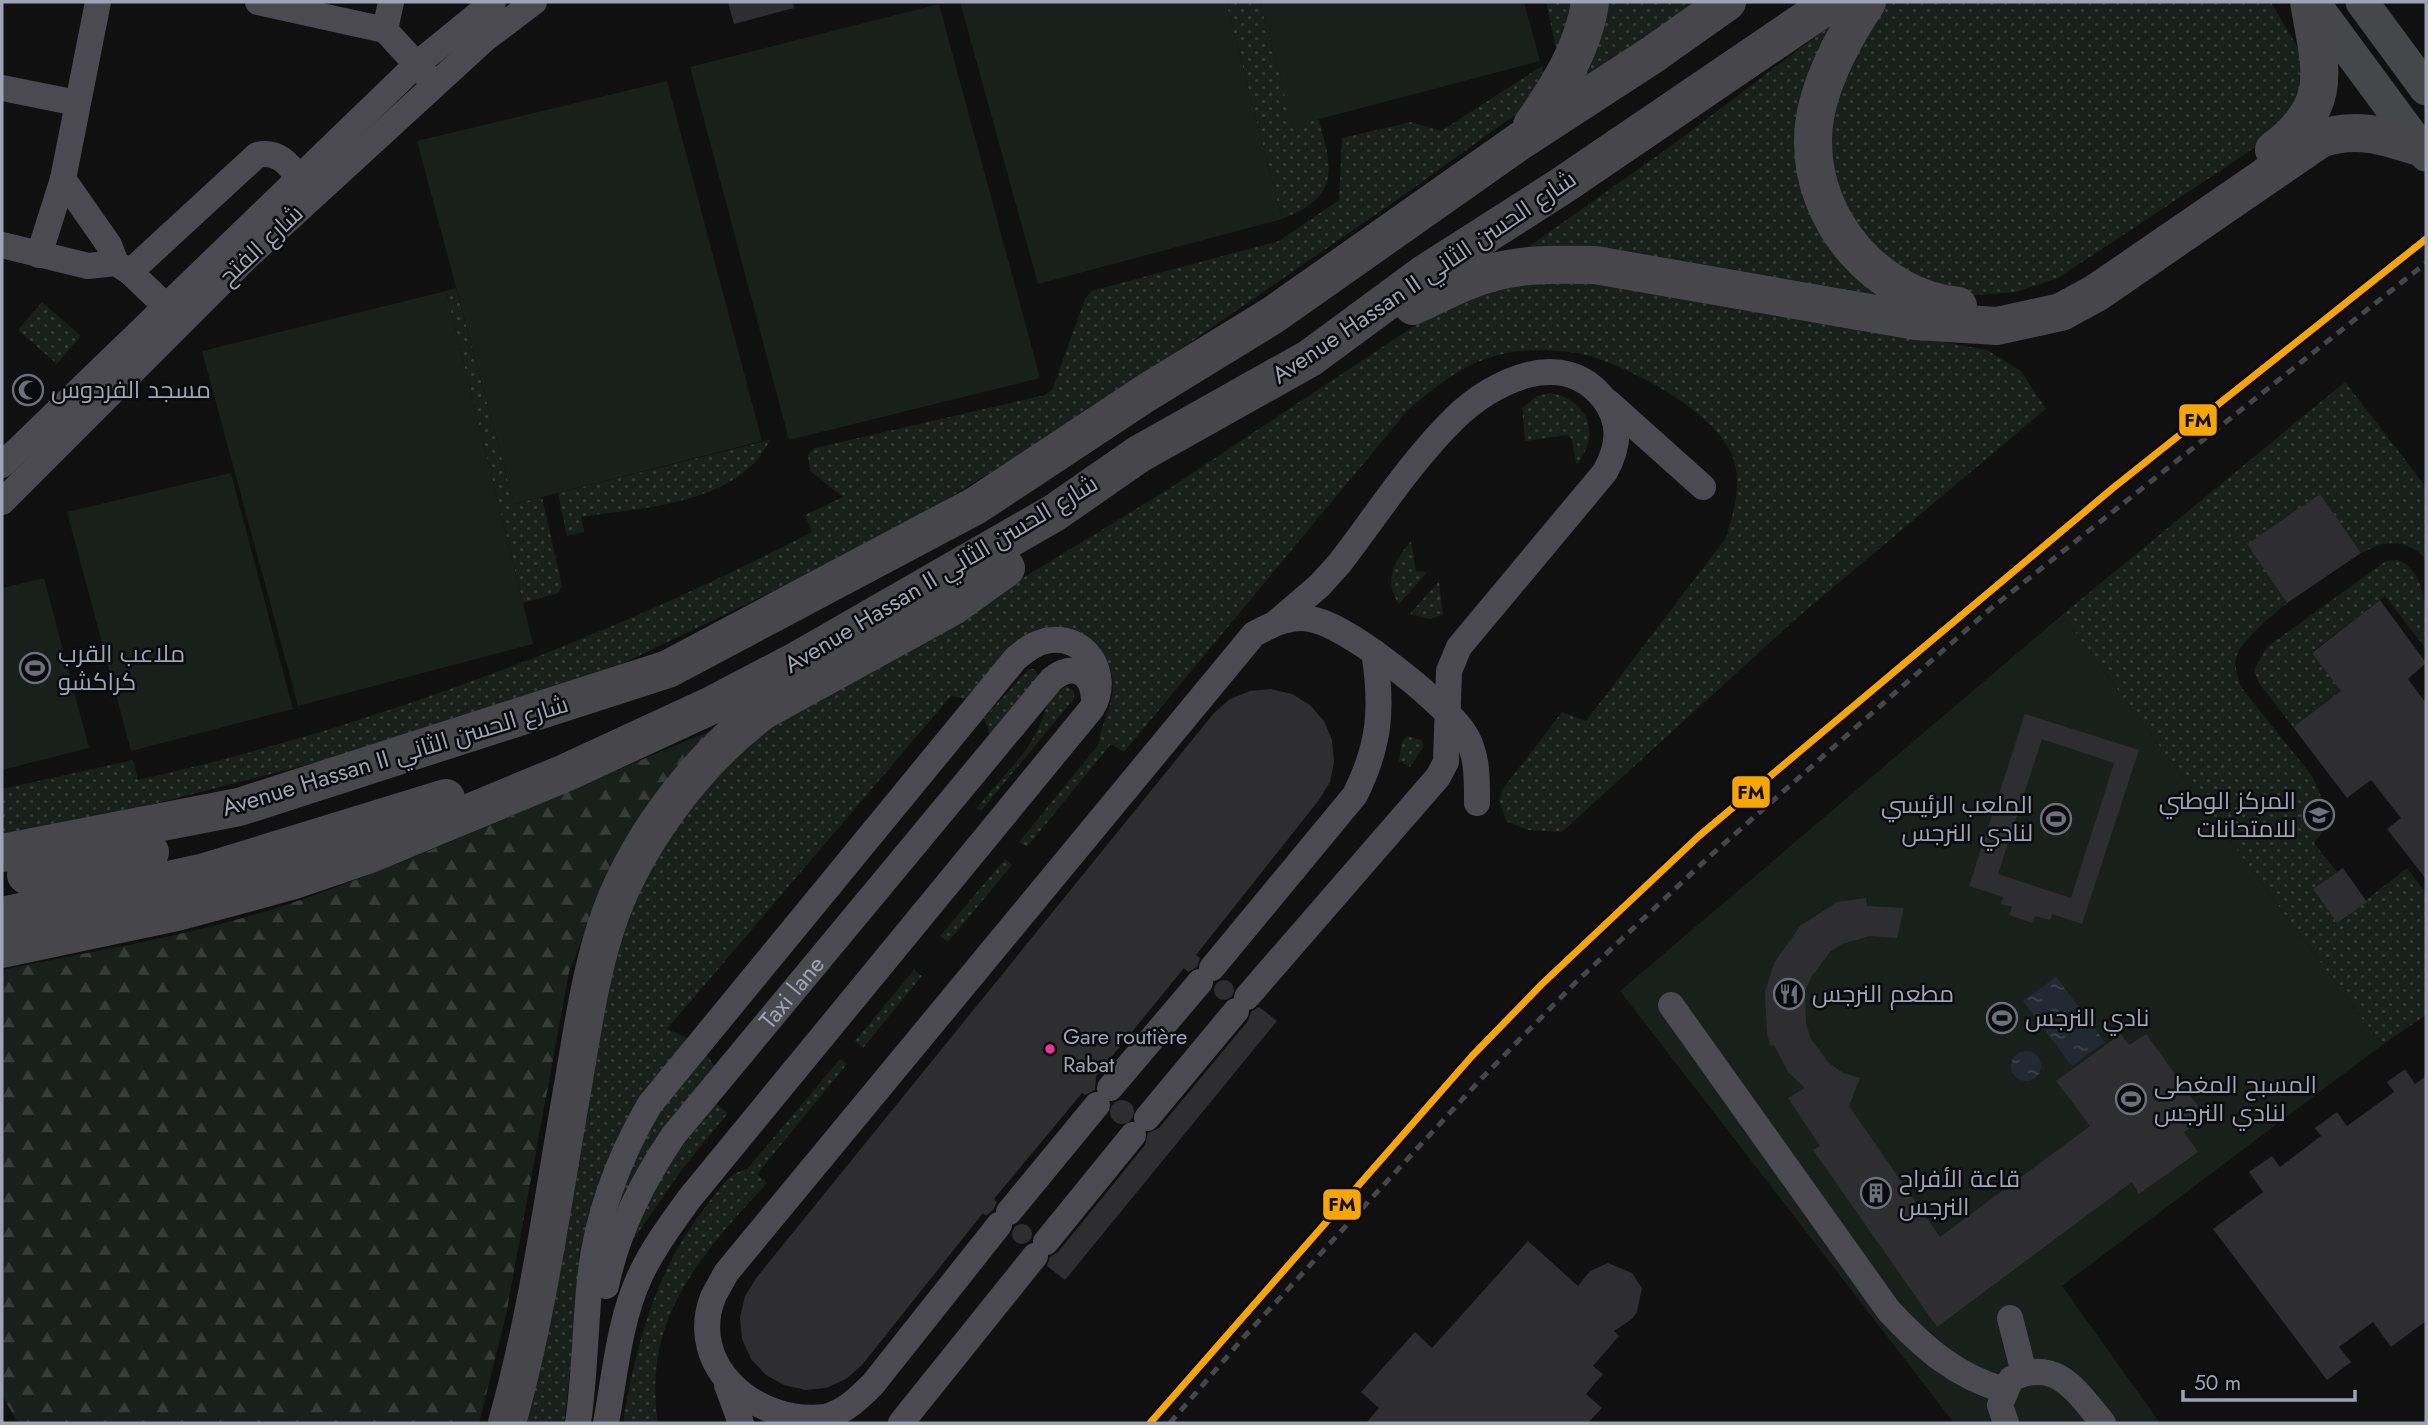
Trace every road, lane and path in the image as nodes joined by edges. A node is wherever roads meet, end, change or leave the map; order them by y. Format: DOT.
graph roads {
  1 [pos="118,2"];
  2 [pos="258,2"];
  3 [pos="391,2"];
  4 [pos="493,2"];
  5 [pos="534,2"];
  6 [pos="1590,2"];
  7 [pos="1727,2"];
  8 [pos="1832,2"];
  9 [pos="1867,2"];
  10 [pos="2311,2"];
  11 [pos="2362,2"];
  12 [pos="96,9"];
  13 [pos="385,30"];
  14 [pos="417,64"];
  15 [pos="435,84"];
  16 [pos="2,88"];
  17 [pos="2426,89"];
  18 [pos="77,103"];
  19 [pos="1520,141"];
  20 [pos="2423,151"];
  21 [pos="299,178"];
  22 [pos="63,179"];
  23 [pos="2,244"];
  24 [pos="39,255"];
  25 [pos="123,268"];
  26 [pos="173,314"];
  27 [pos="1355,327"];
  28 [pos="1604,398"];
  29 [pos="1205,417"];
  30 [pos="2,465"];
  31 [pos="1703,487"];
  32 [pos="2,502"];
  33 [pos="1278,621"];
  34 [pos="1374,652"];
  35 [pos="668,669"];
  36 [pos="1094,703"];
  37 [pos="710,706"];
  38 [pos="1448,714"];
  39 [pos="1477,803"];
  40 [pos="2,852"];
  41 [pos="2,879"];
  42 [pos="2,916"];
  43 [pos="2,949"];
  44 [pos="1671,1005"];
  45 [pos="2010,1318"];
  46 [pos="2024,1373"];
  47 [pos="725,1381"];
  48 [pos="2004,1390"];
  49 [pos="580,1415"];
  50 [pos="507,1423"];
  51 [pos="606,1423"];
  52 [pos="741,1423"];
  53 [pos="901,1423"];
  54 [pos="2006,1423"];
  55 [pos="2103,1423"];
  1 -- 12 [label="street"];
  2 -- 13 [label="street"];
  3 -- 13 [label="street"];
  4 -- 14 [label="street, شارع الفتح"];
  5 -- 15 [label="street, شارع الفتح"];
  6 -- 19 [label="highway"];
  7 -- 19 [label="highway, Avenue Hassan II شارع الحسن الثاني"];
  8 -- 27 [label="highway, Avenue Hassan II شارع الحسن الثاني"];
  9 -- 10 [label="highway"];
  10 -- 20 [label="main road"];
  11 -- 17 [label="main road"];
  12 -- 18 [label="street"];
  13 -- 14 [label="street"];
  14 -- 15 [label="street"];
  14 -- 21 [label="street, شارع الفتح"];
  15 -- 26 [label="street, شارع الفتح"];
  16 -- 18 [label="street"];
  18 -- 22 [label="street"];
  19 -- 35 [label="highway, Avenue Hassan II شارع الحسن الثاني"];
  20 -- 27 [label="highway"];
  21 -- 25 [label="street"];
  21 -- 26 [label="street, شارع الفتح"];
  22 -- 24 [label="street"];
  22 -- 25 [label="street"];
  23 -- 24 [label="street"];
  24 -- 25 [label="street"];
  25 -- 26 [label="street"];
  26 -- 30 [label="street, شارع الفتح"];
  26 -- 32 [label="street, شارع الفتح"];
  27 -- 29 [label="highway, Avenue Hassan II شارع الحسن الثاني"];
  28 -- 31 [label="street"];
  28 -- 33 [label="street"];
  28 -- 38 [label="street"];
  29 -- 37 [label="highway, Avenue Hassan II شارع الحسن الثاني"];
  29 -- 50 [label="highway"];
  33 -- 34 [label="street"];
  33 -- 47 [label="street"];
  34 -- 38 [label="street"];
  34 -- 47 [label="street"];
  35 -- 40 [label="highway, Avenue Hassan II شارع الحسن الثاني"];
  35 -- 41 [label="highway"];
  36 -- 49 [label="street, Taxi lane"];
  36 -- 49 [label="street"];
  36 -- 51 [label="street"];
  37 -- 42 [label="highway"];
  37 -- 43 [label="highway, Avenue Hassan II شارع الحسن الثاني"];
  38 -- 39 [label="street"];
  38 -- 53 [label="street"];
  44 -- 48 [label="street"];
  45 -- 46 [label="street"];
  46 -- 48 [label="street"];
  46 -- 55 [label="street"];
  47 -- 52 [label="street"];
  48 -- 54 [label="street"];
}
